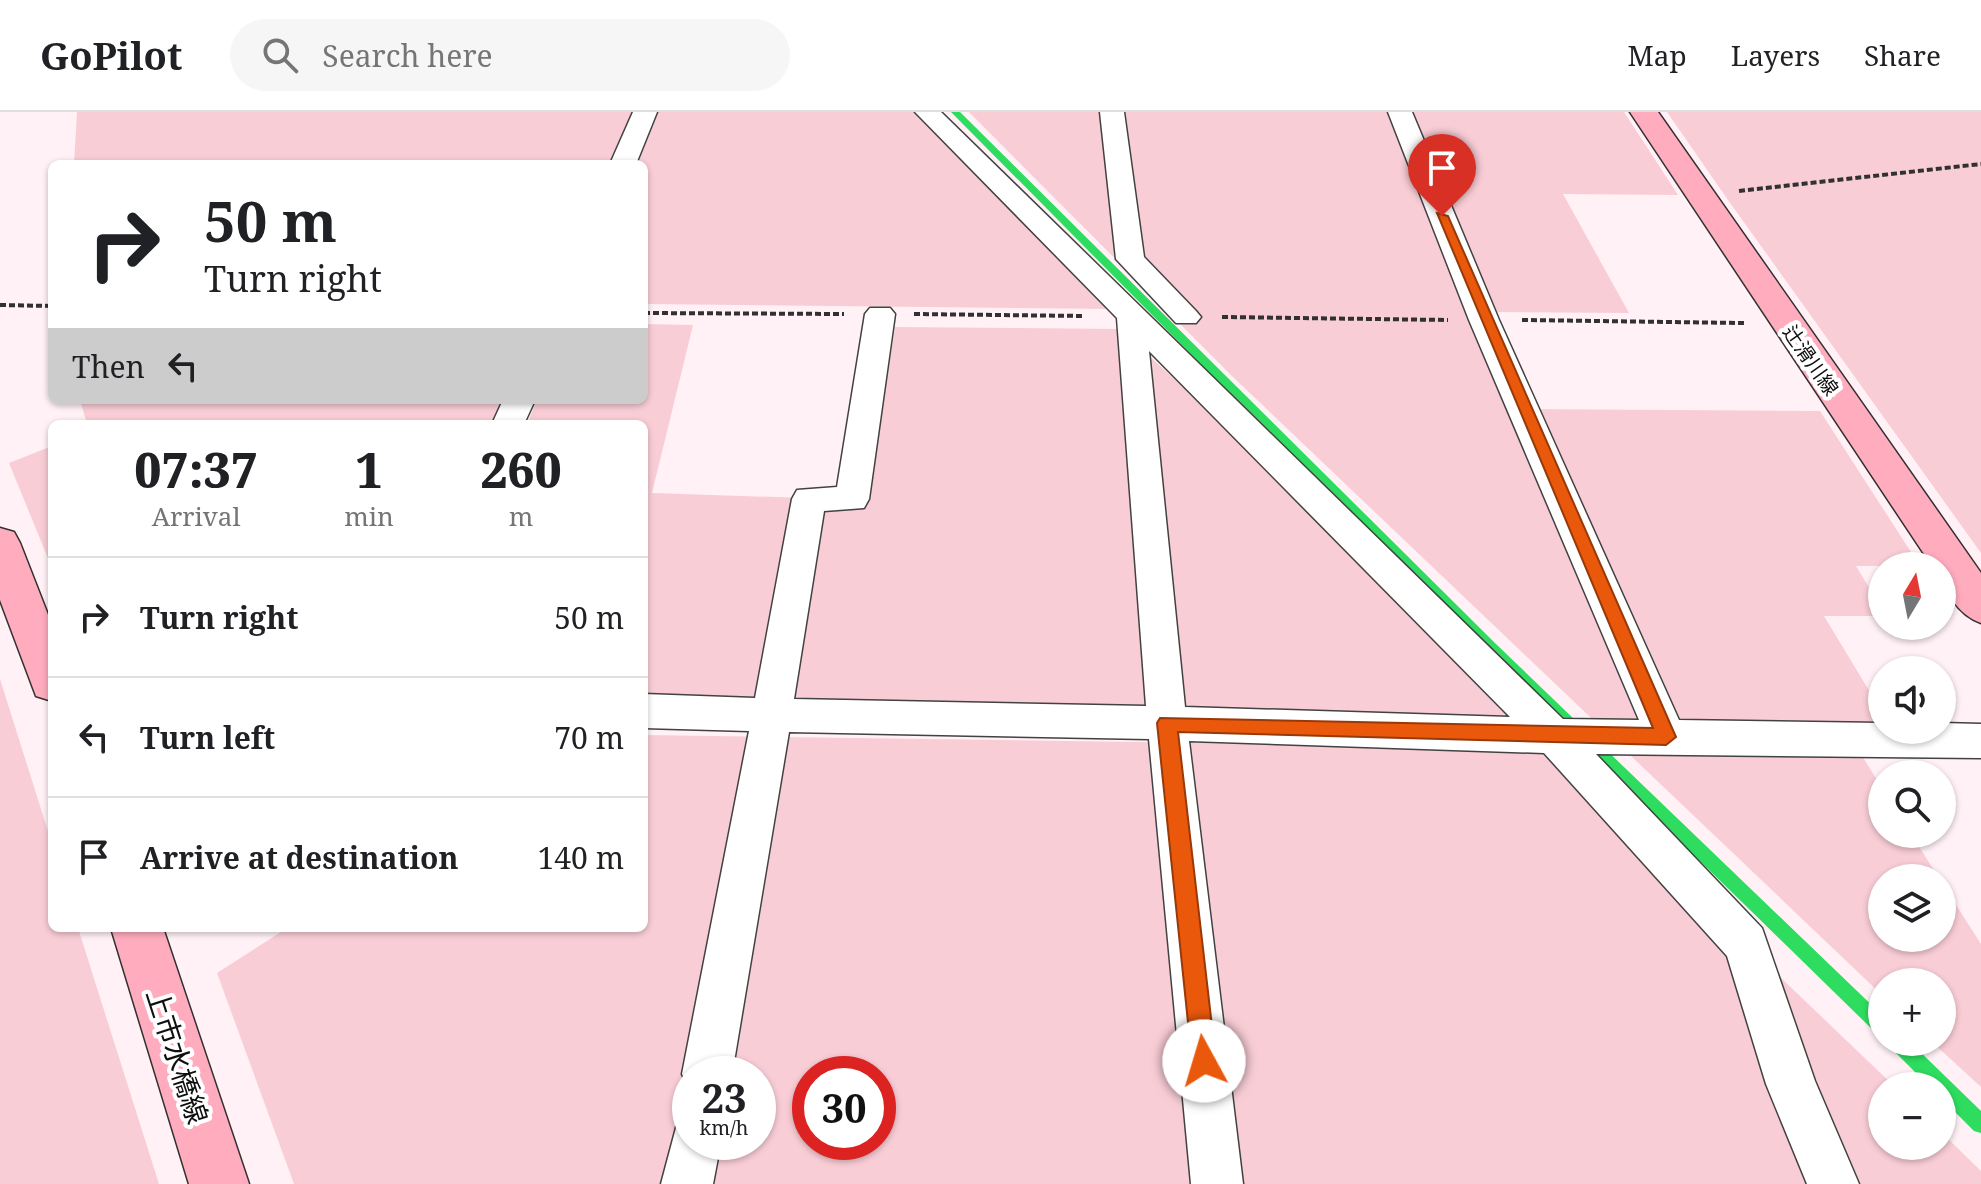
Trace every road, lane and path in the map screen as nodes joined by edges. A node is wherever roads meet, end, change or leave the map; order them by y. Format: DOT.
graph roads {
  1 [pos="645,112"];
  2 [pos="927,112"];
  3 [pos="1112,112"];
  4 [pos="1400,112"];
  5 [pos="1644,112"];
  6 [pos="625,160"];
  7 [pos="1981,164"];
  8 [pos="1698,196"];
  9 [pos="0,305"];
  10 [pos="48,306"];
  11 [pos="880,314"];
  12 [pos="1131,316"];
  13 [pos="1186,317"];
  14 [pos="0,543"];
  15 [pos="1981,606"];
  16 [pos="48,672"];
  17 [pos="648,711"];
  18 [pos="772,715"];
  19 [pos="1167,723"];
  20 [pos="1554,736"];
  21 [pos="1666,737"];
  22 [pos="1981,741"];
  23 [pos="138,932"];
  24 [pos="710,1056"];
  25 [pos="692,1160"];
  26 [pos="219,1184"];
  27 [pos="687,1184"];
  28 [pos="1217,1184"];
  29 [pos="1833,1184"];
  1 -- 6 [label="street"];
  2 -- 12 [label="street"];
  3 -- 13 [label="street"];
  4 -- 21 [label="street"];
  5 -- 8 [label="main road, 辻滑川線"];
  7 -- 8 [label="path"];
  8 -- 15 [label="main road, 辻滑川線"];
  9 -- 10 [label="path"];
  11 -- 18 [label="street"];
  12 -- 19 [label="street"];
  12 -- 20 [label="street"];
  14 -- 16 [label="main road"];
  17 -- 18 [label="street"];
  18 -- 19 [label="street"];
  18 -- 24 [label="street"];
  19 -- 20 [label="street"];
  19 -- 28 [label="street"];
  20 -- 21 [label="street"];
  20 -- 29 [label="street"];
  21 -- 22 [label="street"];
  23 -- 26 [label="main road, 上市水橋線"];
  25 -- 27 [label="street"];
}
